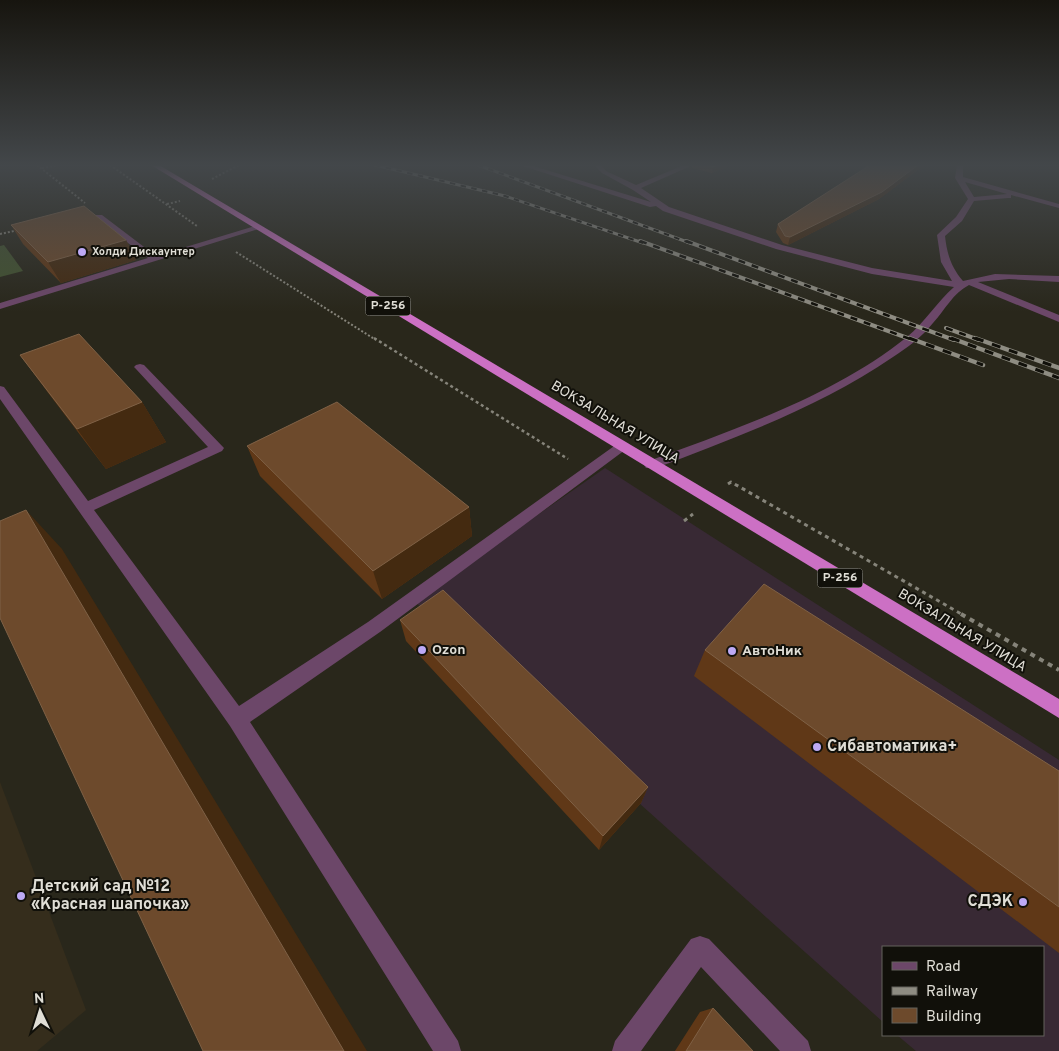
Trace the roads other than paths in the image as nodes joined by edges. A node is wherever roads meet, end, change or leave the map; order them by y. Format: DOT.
graph roads {
  1 [pos="235,214"];
  2 [pos="681,214"];
  3 [pos="962,214"];
  4 [pos="99,217"];
  5 [pos="258,228"];
  6 [pos="155,259"];
  7 [pos="1059,279"];
  8 [pos="965,284"];
  9 [pos="0,306"];
  10 [pos="1059,319"];
  11 [pos="140,368"];
  12 [pos="2,396"];
  13 [pos="622,447"];
  14 [pos="651,465"];
  15 [pos="86,508"];
  16 [pos="1059,709"];
  17 [pos="237,719"];
  18 [pos="448,1051"];
  19 [pos="625,1051"];
  20 [pos="798,1051"];
  1 -- 5 [label="highway, ВОКЗАЛЬНАЯ УЛИЦА / Р-256"];
  2 -- 8 [label="street"];
  3 -- 8 [label="street"];
  4 -- 6 [label="street"];
  5 -- 6 [label="street"];
  5 -- 13 [label="highway, ВОКЗАЛЬНАЯ УЛИЦА / Р-256"];
  6 -- 9 [label="street"];
  7 -- 8 [label="street"];
  8 -- 10 [label="street"];
  8 -- 14 [label="street"];
  11 -- 15 [label="street"];
  12 -- 15 [label="street"];
  13 -- 14 [label="highway, ВОКЗАЛЬНАЯ УЛИЦА / Р-256"];
  13 -- 17 [label="street"];
  14 -- 16 [label="highway, ВОКЗАЛЬНАЯ УЛИЦА / Р-256"];
  15 -- 17 [label="street"];
  17 -- 18 [label="street"];
  19 -- 20 [label="street"];
}
